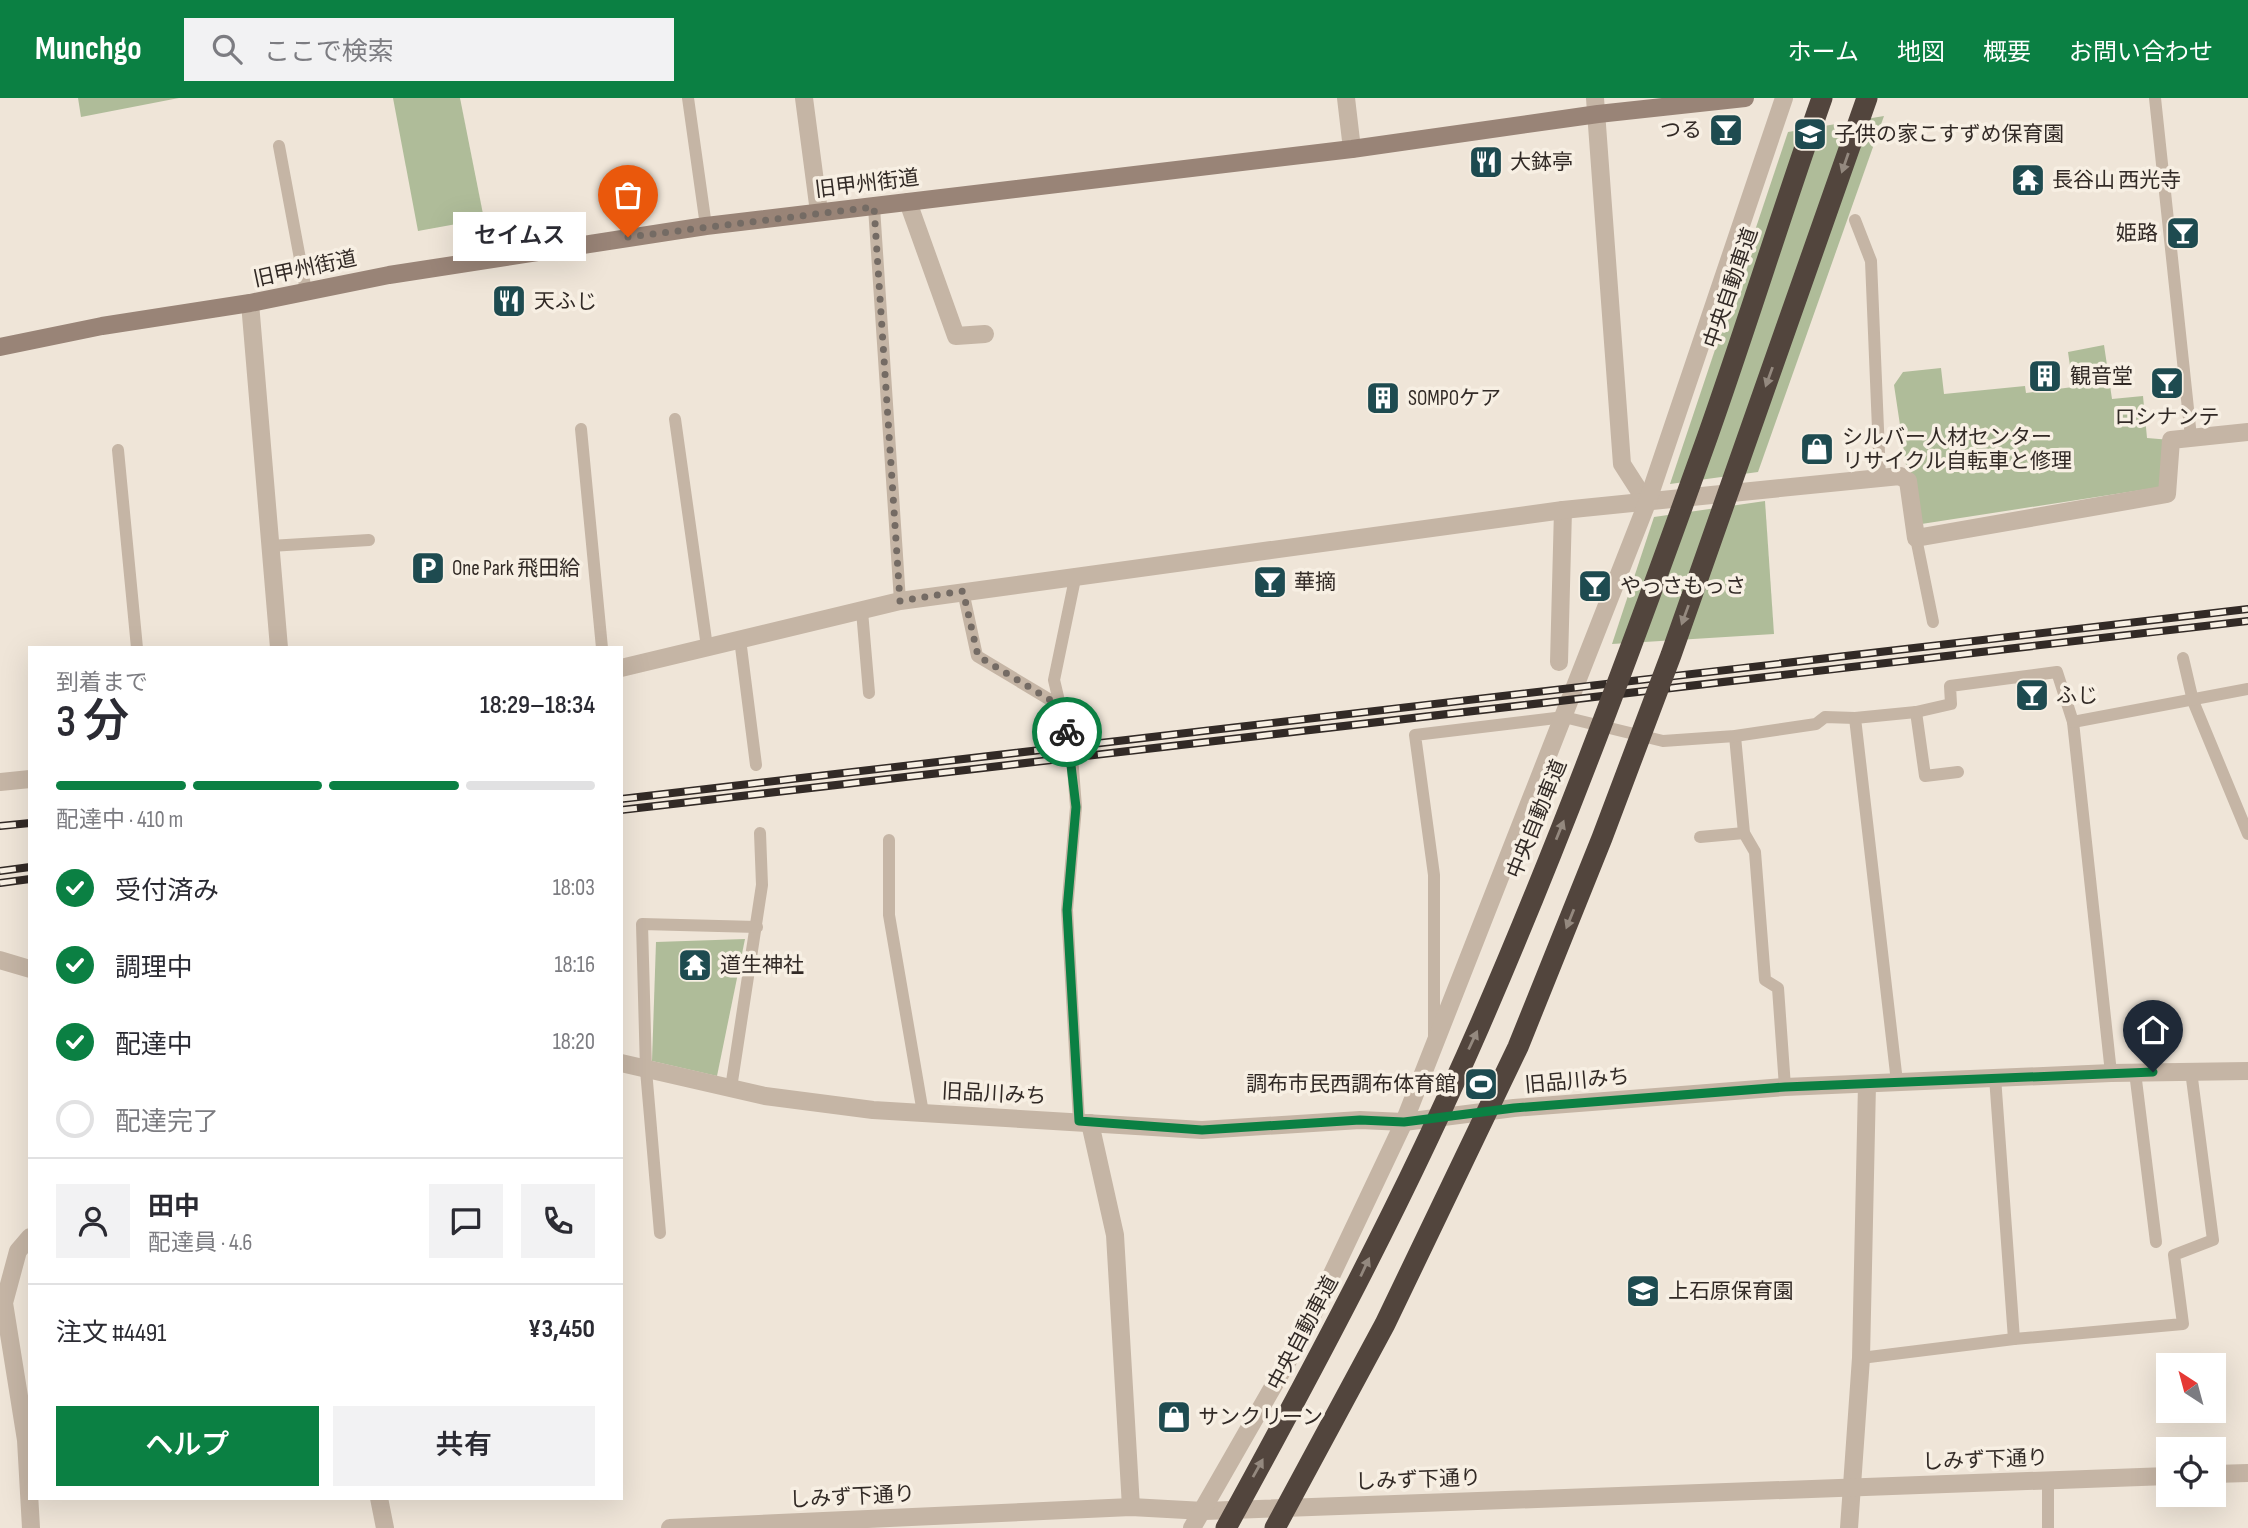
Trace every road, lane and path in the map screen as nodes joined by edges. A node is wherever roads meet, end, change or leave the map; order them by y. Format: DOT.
graph roads {
  1 [pos="688,98"];
  2 [pos="804,98"];
  3 [pos="1346,98"];
  4 [pos="1745,98"];
  5 [pos="1784,98"];
  6 [pos="1822,98"];
  7 [pos="1867,98"];
  8 [pos="2155,98"];
  9 [pos="1596,106"];
  10 [pos="279,146"];
  11 [pos="1352,149"];
  12 [pos="908,202"];
  13 [pos="874,207"];
  14 [pos="819,212"];
  15 [pos="1855,220"];
  16 [pos="706,226"];
  17 [pos="306,291"];
  18 [pos="250,303"];
  19 [pos="985,334"];
  20 [pos="0,346"];
  21 [pos="675,419"];
  22 [pos="581,429"];
  23 [pos="2248,432"];
  24 [pos="2191,437"];
  25 [pos="118,450"];
  26 [pos="1880,477"];
  27 [pos="1647,503"];
  28 [pos="1563,510"];
  29 [pos="1916,538"];
  30 [pos="369,540"];
  31 [pos="270,545"];
  32 [pos="1076,574"];
  33 [pos="963,591"];
  34 [pos="900,601"];
  35 [pos="862,611"];
  36 [pos="1933,622"];
  37 [pos="740,639"];
  38 [pos="137,646"];
  39 [pos="279,646"];
  40 [pos="602,646"];
  41 [pos="707,647"];
  42 [pos="2183,658"];
  43 [pos="1559,662"];
  44 [pos="623,668"];
  45 [pos="2248,689"];
  46 [pos="869,694"];
  47 [pos="2193,701"];
  48 [pos="1057,704"];
  49 [pos="1916,712"];
  50 [pos="1564,717"];
  51 [pos="1855,718"];
  52 [pos="2073,722"];
  53 [pos="1735,736"];
  54 [pos="756,765"];
  55 [pos="1958,772"];
  56 [pos="28,779"];
  57 [pos="0,782"];
  58 [pos="760,833"];
  59 [pos="1744,833"];
  60 [pos="2248,834"];
  61 [pos="1700,837"];
  62 [pos="889,840"];
  63 [pos="757,927"];
  64 [pos="0,960"];
  65 [pos="28,967"];
  66 [pos="1434,1047"];
  67 [pos="623,1064"];
  68 [pos="646,1070"];
  69 [pos="2191,1071"];
  70 [pos="2248,1071"];
  71 [pos="2111,1073"];
  72 [pos="2134,1073"];
  73 [pos="1995,1077"];
  74 [pos="1897,1082"];
  75 [pos="1867,1084"];
  76 [pos="1785,1087"];
  77 [pos="731,1088"];
  78 [pos="923,1113"];
  79 [pos="1085,1122"];
  80 [pos="1404,1122"];
  81 [pos="660,1233"];
  82 [pos="28,1239"];
  83 [pos="2156,1242"];
  84 [pos="2014,1339"];
  85 [pos="1861,1358"];
  86 [pos="28,1469"];
  87 [pos="2248,1472"];
  88 [pos="2226,1473"];
  89 [pos="2156,1476"];
  90 [pos="2048,1481"];
  91 [pos="1850,1486"];
  92 [pos="30,1500"];
  93 [pos="379,1500"];
  94 [pos="1131,1507"];
  95 [pos="1204,1511"];
  96 [pos="32,1528"];
  97 [pos="386,1528"];
  98 [pos="670,1528"];
  99 [pos="1192,1528"];
  100 [pos="1226,1528"];
  101 [pos="1275,1528"];
  102 [pos="1849,1528"];
  103 [pos="2048,1528"];
  1 -- 16 [label="lane"];
  2 -- 14 [label="street"];
  3 -- 11 [label="street"];
  4 -- 9 [label="main road, 旧甲州街道"];
  5 -- 27 [label="street"];
  100 -- 6 [label="highway, 中央自動車道, one-way, bridge"];
  7 -- 101 [label="highway, one-way, bridge"];
  8 -- 24 [label="lane"];
  9 -- 11 [label="main road, 旧甲州街道"];
  9 -- 27 [label="street"];
  10 -- 17 [label="lane"];
  11 -- 12 [label="main road, 旧甲州街道"];
  12 -- 13 [label="main road, 旧甲州街道"];
  12 -- 19 [label="street"];
  13 -- 14 [label="main road, 旧甲州街道"];
  13 -- 34 [label="lane"];
  14 -- 16 [label="main road, 旧甲州街道"];
  15 -- 26 [label="lane"];
  16 -- 17 [label="main road, 旧甲州街道"];
  17 -- 18 [label="main road, 旧甲州街道"];
  18 -- 20 [label="main road, 旧甲州街道"];
  18 -- 31 [label="street"];
  21 -- 41 [label="lane"];
  22 -- 40 [label="lane"];
  23 -- 24 [label="street"];
  24 -- 29 [label="street"];
  25 -- 38 [label="lane"];
  26 -- 27 [label="street"];
  26 -- 29 [label="street"];
  27 -- 28 [label="street"];
  27 -- 50 [label="street"];
  28 -- 32 [label="street"];
  28 -- 43 [label="street"];
  29 -- 36 [label="lane"];
  30 -- 31 [label="lane"];
  31 -- 39 [label="street"];
  32 -- 33 [label="street"];
  32 -- 48 [label="lane"];
  33 -- 34 [label="street"];
  33 -- 48 [label="lane"];
  34 -- 35 [label="street"];
  35 -- 37 [label="street"];
  35 -- 46 [label="lane"];
  37 -- 41 [label="street"];
  37 -- 54 [label="lane"];
  41 -- 44 [label="street"];
  42 -- 47 [label="lane"];
  45 -- 47 [label="lane"];
  47 -- 52 [label="lane"];
  47 -- 60 [label="lane"];
  48 -- 79 [label="lane"];
  49 -- 51 [label="lane"];
  49 -- 52 [label="lane"];
  49 -- 55 [label="lane"];
  50 -- 53 [label="lane"];
  50 -- 66 [label="street"];
  50 -- 66 [label="lane"];
  51 -- 53 [label="lane"];
  51 -- 74 [label="lane"];
  52 -- 71 [label="lane"];
  53 -- 59 [label="lane"];
  56 -- 57 [label="street"];
  58 -- 63 [label="lane"];
  59 -- 61 [label="lane"];
  59 -- 76 [label="lane"];
  62 -- 78 [label="lane"];
  63 -- 68 [label="lane"];
  63 -- 77 [label="lane"];
  64 -- 65 [label="street"];
  66 -- 80 [label="street"];
  67 -- 68 [label="street, 旧品川みち"];
  68 -- 77 [label="street, 旧品川みち"];
  68 -- 81 [label="lane"];
  69 -- 70 [label="street, 旧品川みち"];
  69 -- 72 [label="street, 旧品川みち"];
  69 -- 84 [label="lane"];
  71 -- 72 [label="street, 旧品川みち"];
  71 -- 73 [label="street, 旧品川みち"];
  72 -- 83 [label="lane"];
  73 -- 74 [label="street, 旧品川みち"];
  73 -- 84 [label="lane"];
  74 -- 75 [label="street, 旧品川みち"];
  75 -- 76 [label="street, 旧品川みち"];
  75 -- 85 [label="street"];
  76 -- 80 [label="street, 旧品川みち"];
  77 -- 78 [label="street, 旧品川みち"];
  78 -- 79 [label="street, 旧品川みち"];
  79 -- 80 [label="street, 旧品川みち"];
  79 -- 94 [label="street"];
  80 -- 95 [label="street"];
  82 -- 86 [label="street"];
  84 -- 85 [label="lane"];
  85 -- 91 [label="street"];
  87 -- 88 [label="street"];
  89 -- 90 [label="street, しみず下通り"];
  90 -- 91 [label="street, しみず下通り"];
  90 -- 103 [label="lane"];
  91 -- 95 [label="street, しみず下通り"];
  91 -- 102 [label="street"];
  92 -- 96 [label="street"];
  93 -- 97 [label="street"];
  94 -- 95 [label="street, しみず下通り"];
  94 -- 98 [label="street, しみず下通り"];
  95 -- 99 [label="street"];
}
